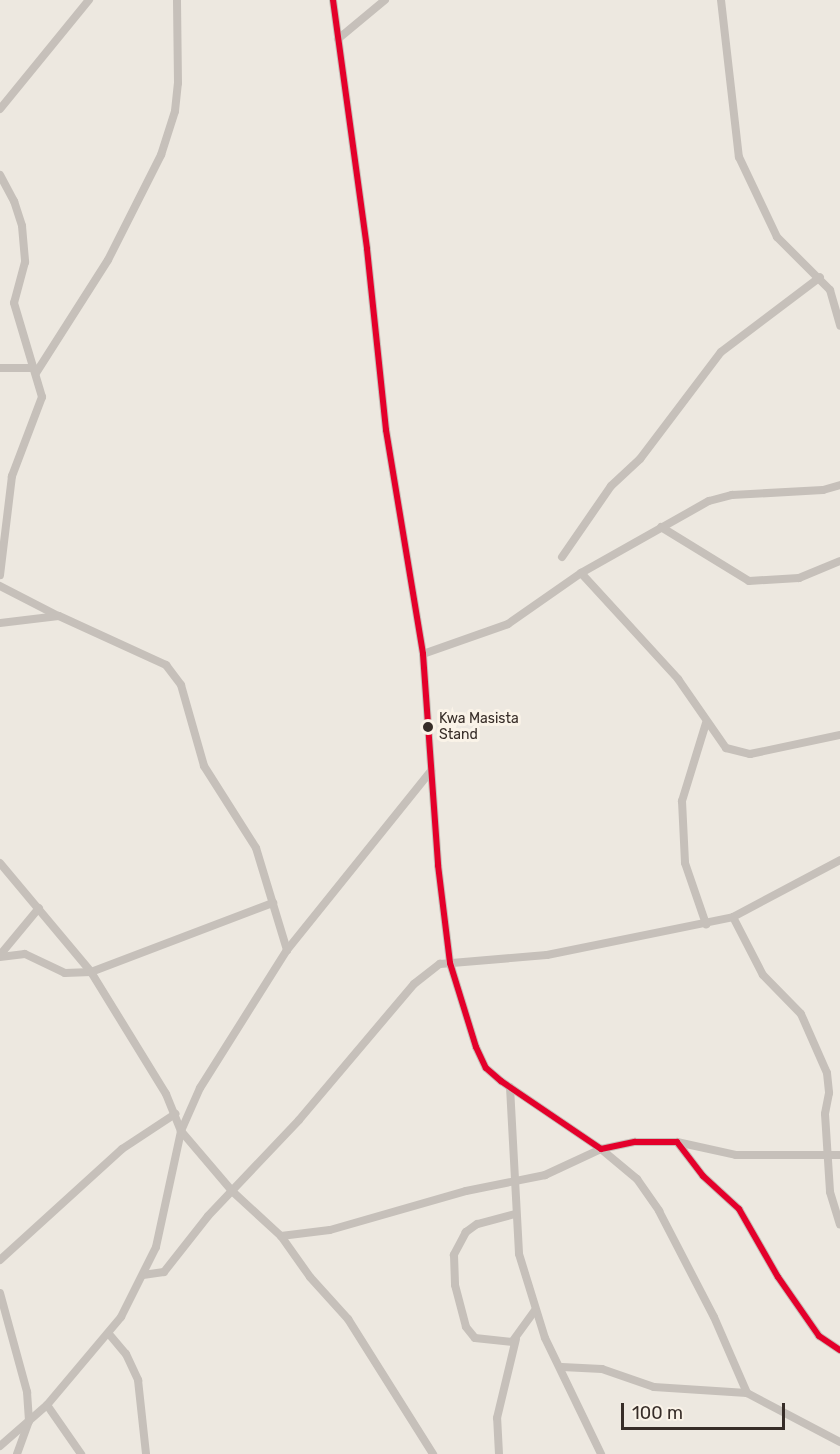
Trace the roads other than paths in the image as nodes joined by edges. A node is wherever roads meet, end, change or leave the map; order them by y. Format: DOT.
graph roads {
  1 [pos="89,0"];
  2 [pos="177,0"];
  3 [pos="333,0"];
  4 [pos="385,0"];
  5 [pos="721,0"];
  6 [pos="338,39"];
  7 [pos="0,109"];
  8 [pos="0,175"];
  9 [pos="820,276"];
  10 [pos="840,326"];
  11 [pos="0,368"];
  12 [pos="35,371"];
  13 [pos="840,485"];
  14 [pos="662,527"];
  15 [pos="562,557"];
  16 [pos="840,561"];
  17 [pos="580,573"];
  18 [pos="0,575"];
  19 [pos="0,586"];
  20 [pos="59,616"];
  21 [pos="0,623"];
  22 [pos="423,654"];
  23 [pos="706,723"];
  24 [pos="840,735"];
  25 [pos="431,771"];
  26 [pos="840,860"];
  27 [pos="0,863"];
  28 [pos="273,903"];
  29 [pos="39,908"];
  30 [pos="733,917"];
  31 [pos="706,924"];
  32 [pos="287,950"];
  33 [pos="0,956"];
  34 [pos="450,963"];
  35 [pos="91,972"];
  36 [pos="510,1088"];
  37 [pos="175,1114"];
  38 [pos="181,1131"];
  39 [pos="677,1142"];
  40 [pos="601,1149"];
  41 [pos="829,1154"];
  42 [pos="840,1155"];
  43 [pos="513,1183"];
  44 [pos="232,1191"];
  45 [pos="515,1214"];
  46 [pos="840,1224"];
  47 [pos="281,1236"];
  48 [pos="0,1260"];
  49 [pos="143,1275"];
  50 [pos="0,1293"];
  51 [pos="535,1310"];
  52 [pos="110,1334"];
  53 [pos="516,1339"];
  54 [pos="840,1350"];
  55 [pos="561,1367"];
  56 [pos="747,1393"];
  57 [pos="47,1405"];
  58 [pos="29,1421"];
  59 [pos="840,1442"];
  60 [pos="0,1446"];
  61 [pos="17,1454"];
  62 [pos="81,1454"];
  63 [pos="146,1454"];
  64 [pos="433,1454"];
  65 [pos="498,1454"];
  66 [pos="601,1454"];
  1 -- 7 [label="street"];
  2 -- 12 [label="street"];
  3 -- 6 [label="street"];
  4 -- 6 [label="street"];
  5 -- 9 [label="street"];
  6 -- 22 [label="street"];
  8 -- 12 [label="street"];
  9 -- 10 [label="street"];
  9 -- 15 [label="street"];
  11 -- 12 [label="street"];
  12 -- 18 [label="street"];
  13 -- 14 [label="street"];
  14 -- 16 [label="street"];
  14 -- 17 [label="street"];
  17 -- 22 [label="street"];
  17 -- 23 [label="street"];
  19 -- 20 [label="street"];
  20 -- 21 [label="street"];
  20 -- 28 [label="street"];
  22 -- 25 [label="street"];
  23 -- 24 [label="street"];
  23 -- 31 [label="street"];
  25 -- 32 [label="street"];
  25 -- 34 [label="street"];
  26 -- 30 [label="street"];
  27 -- 29 [label="street"];
  28 -- 32 [label="street"];
  28 -- 35 [label="street"];
  29 -- 33 [label="street"];
  29 -- 35 [label="street"];
  30 -- 31 [label="street"];
  30 -- 41 [label="street"];
  31 -- 34 [label="street"];
  32 -- 38 [label="street"];
  33 -- 35 [label="street"];
  34 -- 36 [label="street"];
  34 -- 44 [label="street"];
  35 -- 37 [label="street"];
  36 -- 40 [label="street"];
  36 -- 43 [label="street"];
  37 -- 38 [label="street"];
  37 -- 48 [label="street"];
  38 -- 44 [label="street"];
  38 -- 49 [label="street"];
  39 -- 40 [label="street"];
  39 -- 41 [label="street"];
  39 -- 54 [label="street"];
  40 -- 43 [label="street"];
  40 -- 56 [label="street"];
  41 -- 42 [label="street"];
  41 -- 46 [label="street"];
  43 -- 45 [label="street"];
  43 -- 47 [label="street"];
  44 -- 47 [label="street"];
  44 -- 49 [label="street"];
  45 -- 51 [label="street"];
  45 -- 53 [label="street"];
  47 -- 64 [label="street"];
  49 -- 52 [label="street"];
  50 -- 58 [label="street"];
  51 -- 53 [label="street"];
  51 -- 55 [label="street"];
  52 -- 57 [label="street"];
  52 -- 63 [label="street"];
  53 -- 65 [label="street"];
  55 -- 56 [label="street"];
  55 -- 66 [label="street"];
  56 -- 59 [label="street"];
  57 -- 58 [label="street"];
  57 -- 62 [label="street"];
  58 -- 60 [label="street"];
  58 -- 61 [label="street"];
}
